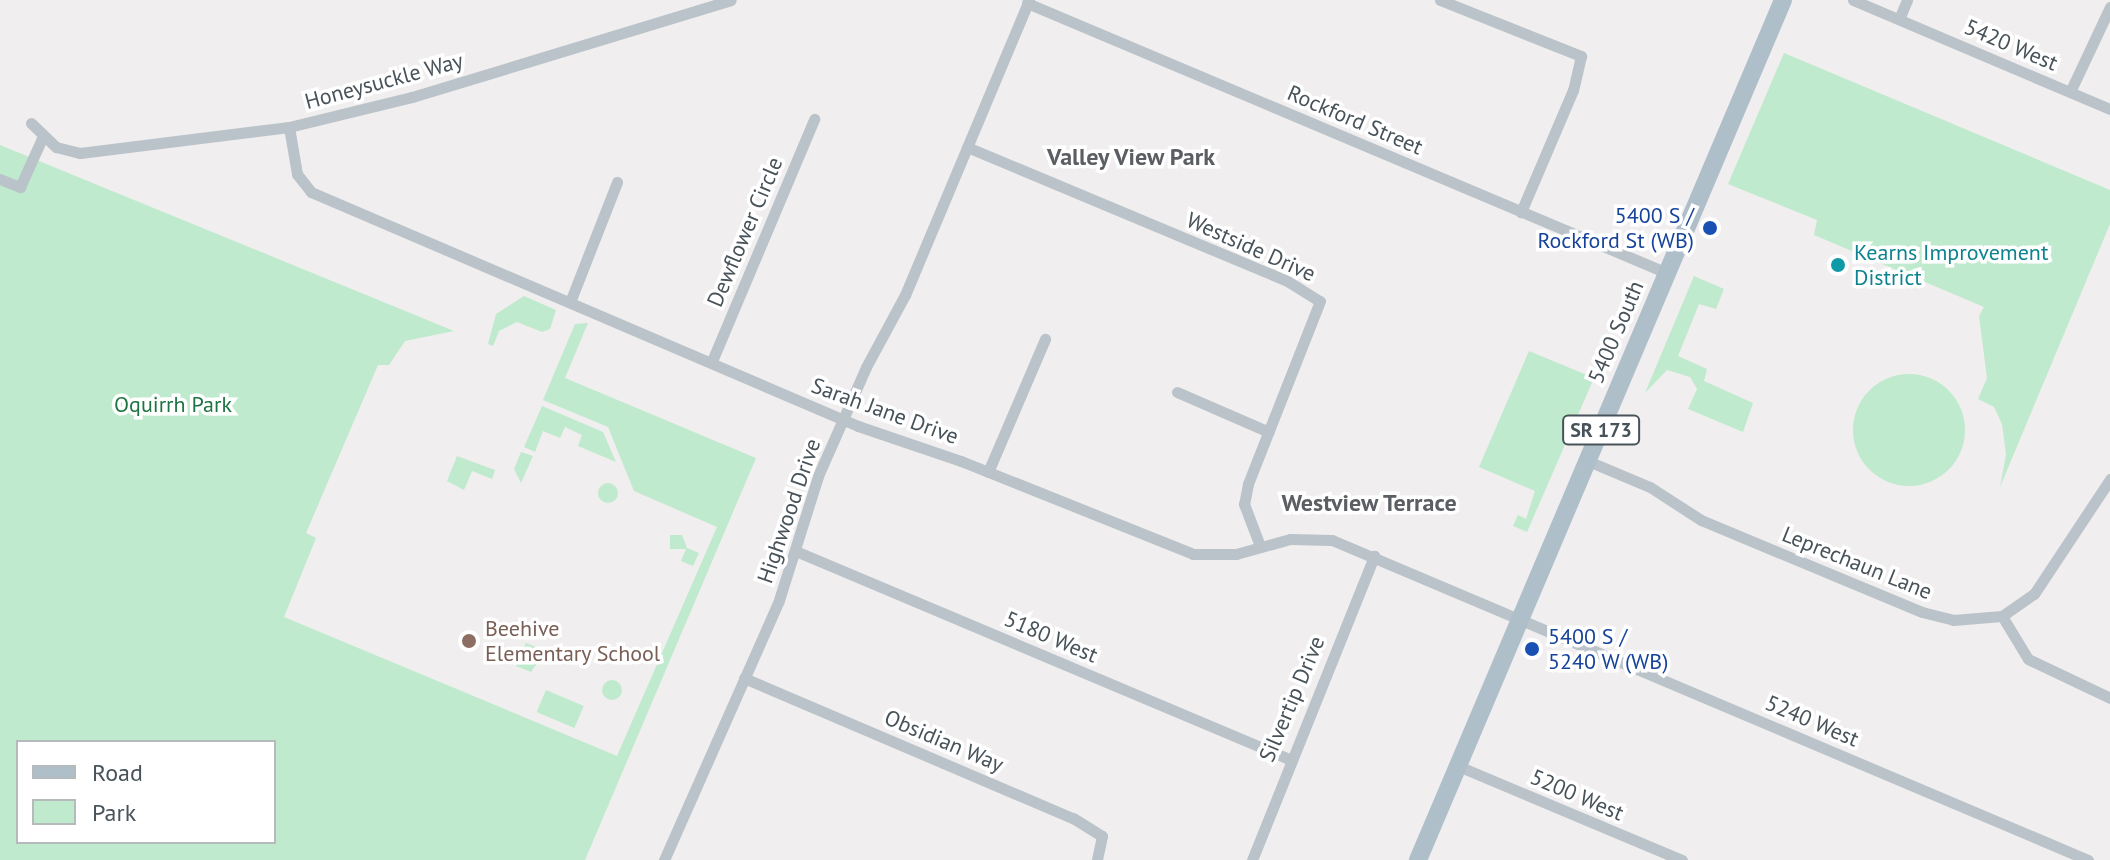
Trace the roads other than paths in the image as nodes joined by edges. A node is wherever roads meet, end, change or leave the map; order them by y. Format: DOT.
graph roads {
  1 [pos="731,0"];
  2 [pos="1440,0"];
  3 [pos="1783,0"];
  4 [pos="1853,0"];
  5 [pos="1907,0"];
  6 [pos="1028,2"];
  7 [pos="2110,7"];
  8 [pos="1899,19"];
  9 [pos="2070,92"];
  10 [pos="2110,109"];
  11 [pos="814,119"];
  12 [pos="31,123"];
  13 [pos="289,127"];
  14 [pos="43,136"];
  15 [pos="967,147"];
  16 [pos="0,179"];
  17 [pos="617,182"];
  18 [pos="1521,212"];
  19 [pos="1667,273"];
  20 [pos="570,302"];
  21 [pos="1045,339"];
  22 [pos="712,361"];
  23 [pos="1177,392"];
  24 [pos="844,420"];
  25 [pos="1269,432"];
  26 [pos="1588,461"];
  27 [pos="988,472"];
  28 [pos="2110,479"];
  29 [pos="1260,546"];
  30 [pos="798,552"];
  31 [pos="1374,556"];
  32 [pos="2002,616"];
  33 [pos="1521,618"];
  34 [pos="744,678"];
  35 [pos="2110,698"];
  36 [pos="1289,759"];
  37 [pos="1458,766"];
  38 [pos="664,860"];
  39 [pos="1097,860"];
  40 [pos="1252,860"];
  41 [pos="1418,860"];
  42 [pos="1682,860"];
  43 [pos="2088,860"];
  1 -- 13 [label="street, Honeysuckle Way"];
  2 -- 18 [label="street"];
  3 -- 19 [label="main road, 5400 South / SR 173"];
  4 -- 8 [label="street, 5420 West"];
  5 -- 8 [label="street"];
  6 -- 15 [label="street, Highwood Drive"];
  6 -- 18 [label="street, Rockford Street"];
  7 -- 9 [label="street"];
  8 -- 9 [label="street, 5420 West"];
  9 -- 10 [label="street, 5420 West"];
  11 -- 22 [label="street, Dewflower Circle"];
  12 -- 14 [label="street, Honeysuckle Way"];
  13 -- 14 [label="street, Honeysuckle Way"];
  13 -- 20 [label="street, Sarah Jane Drive"];
  14 -- 16 [label="street"];
  15 -- 24 [label="street, Highwood Drive"];
  15 -- 25 [label="street, Westside Drive"];
  17 -- 20 [label="street"];
  18 -- 19 [label="street, Rockford Street"];
  19 -- 26 [label="main road, 5400 South / SR 173"];
  20 -- 22 [label="street, Sarah Jane Drive"];
  21 -- 27 [label="street"];
  22 -- 24 [label="street, Sarah Jane Drive"];
  23 -- 25 [label="street"];
  24 -- 27 [label="street, Sarah Jane Drive"];
  24 -- 30 [label="street, Highwood Drive"];
  25 -- 29 [label="street, Westside Drive"];
  26 -- 32 [label="street, Leprechaun Lane"];
  26 -- 33 [label="main road, 5400 South / SR 173"];
  27 -- 29 [label="street, Sarah Jane Drive"];
  28 -- 32 [label="street"];
  29 -- 31 [label="street, Sarah Jane Drive"];
  30 -- 34 [label="street, Highwood Drive"];
  30 -- 36 [label="street, 5180 West"];
  31 -- 33 [label="street, Sarah Jane Drive"];
  31 -- 36 [label="street, Silvertip Drive"];
  32 -- 35 [label="street"];
  33 -- 37 [label="main road, 5400 South / SR 173"];
  33 -- 43 [label="street, 5240 West"];
  34 -- 38 [label="street, Highwood Drive"];
  34 -- 39 [label="street, Obsidian Way"];
  36 -- 40 [label="street, Silvertip Drive"];
  37 -- 41 [label="main road, 5400 South / SR 173"];
  37 -- 42 [label="street, 5200 West"];
}
